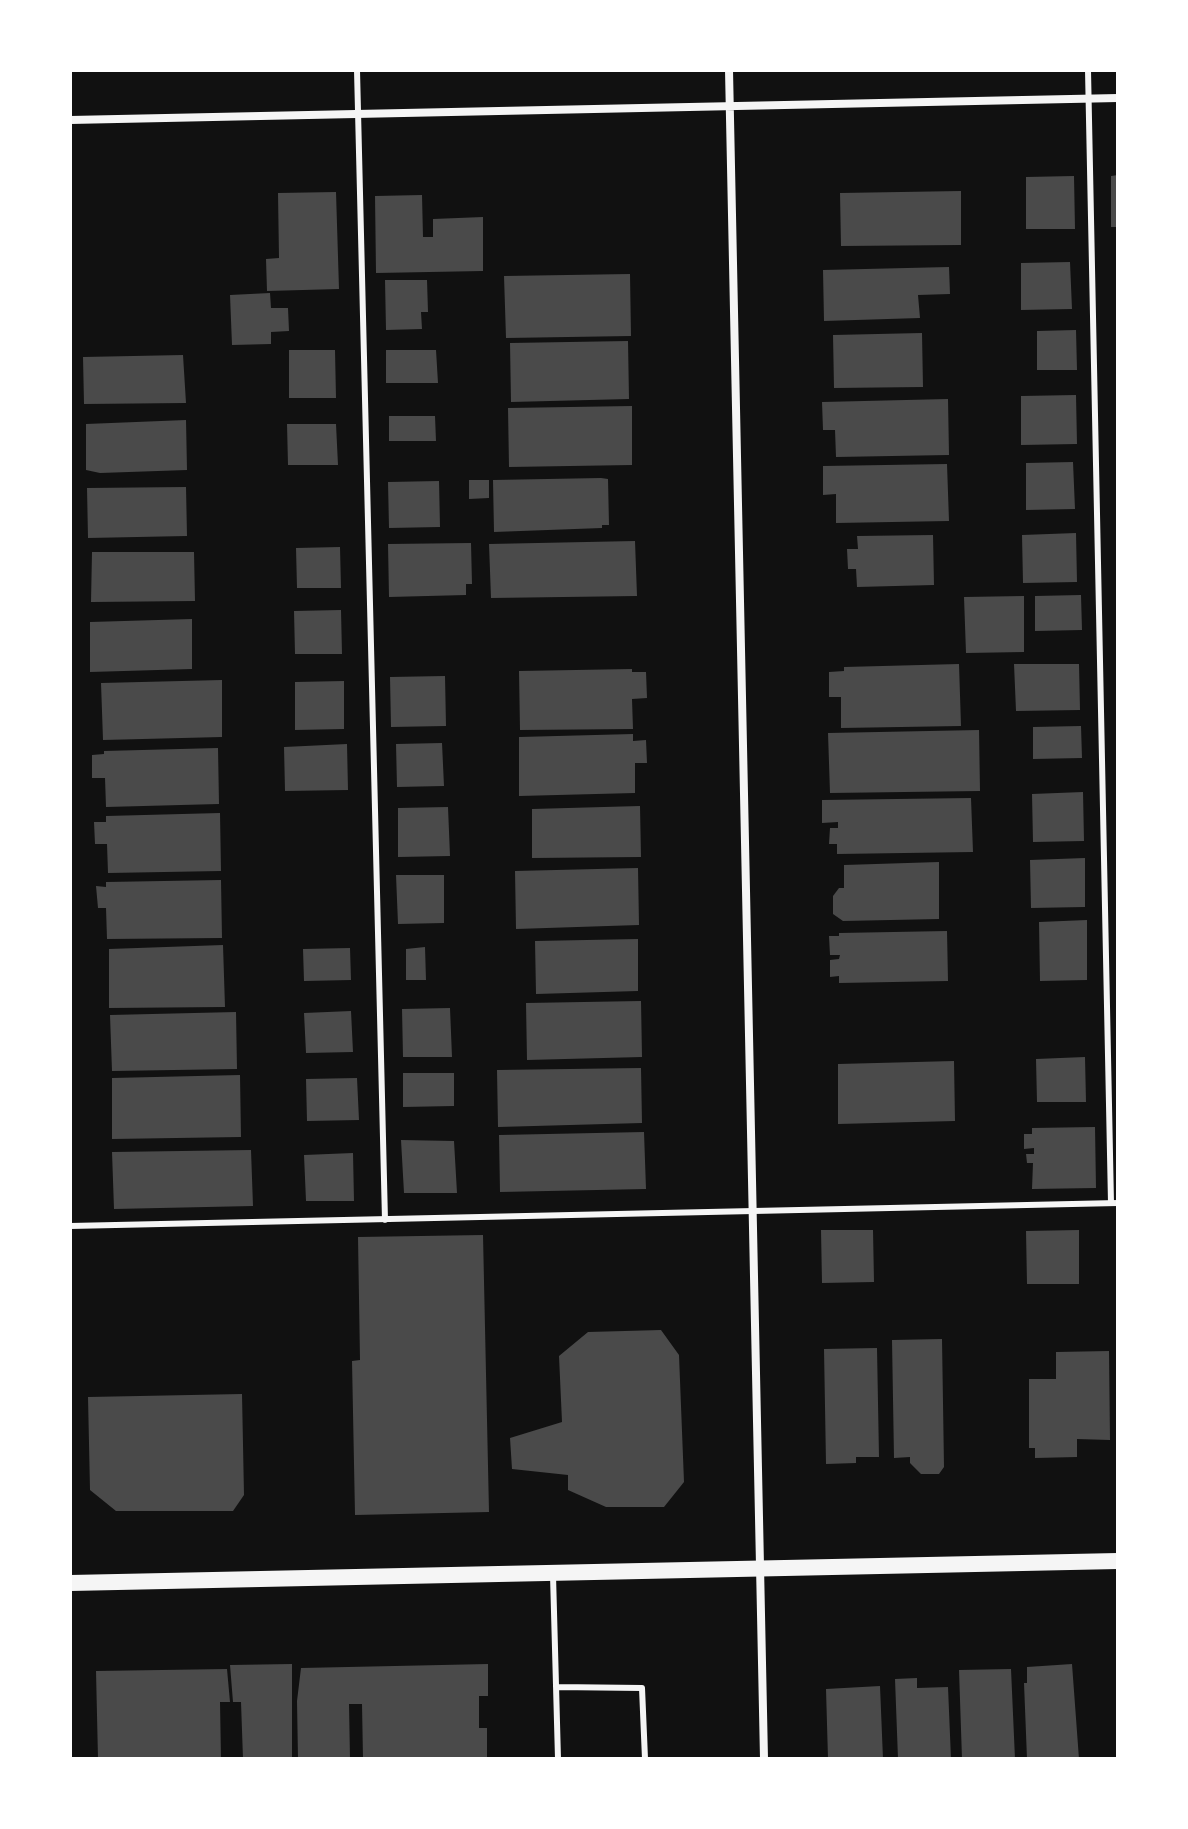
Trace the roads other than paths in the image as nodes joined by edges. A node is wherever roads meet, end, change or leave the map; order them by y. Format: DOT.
graph roads {
  1 [pos="357,70"];
  2 [pos="729,70"];
  3 [pos="1088,70"];
  4 [pos="1089,98"];
  5 [pos="1118,98"];
  6 [pos="730,106"];
  7 [pos="358,114"];
  8 [pos="70,120"];
  9 [pos="1114,1203"];
  10 [pos="753,1211"];
  11 [pos="385,1220"];
  12 [pos="70,1226"];
  13 [pos="1118,1561"];
  14 [pos="760,1570"];
  15 [pos="553,1575"];
  16 [pos="70,1583"];
  17 [pos="556,1687"];
  18 [pos="558,1759"];
  19 [pos="645,1759"];
  20 [pos="764,1759"];
  1 -- 7 [label="lane"];
  2 -- 6 [label="street"];
  3 -- 4 [label="lane"];
  4 -- 5 [label="street"];
  4 -- 6 [label="street"];
  4 -- 9 [label="lane"];
  6 -- 7 [label="street"];
  6 -- 10 [label="street"];
  7 -- 8 [label="street"];
  7 -- 11 [label="lane"];
  9 -- 10 [label="lane"];
  10 -- 11 [label="lane"];
  10 -- 14 [label="street"];
  11 -- 12 [label="lane"];
  13 -- 14 [label="main road"];
  14 -- 15 [label="main road"];
  14 -- 20 [label="street"];
  15 -- 16 [label="main road"];
  15 -- 17 [label="lane"];
  17 -- 18 [label="lane"];
  17 -- 19 [label="lane"];
}
